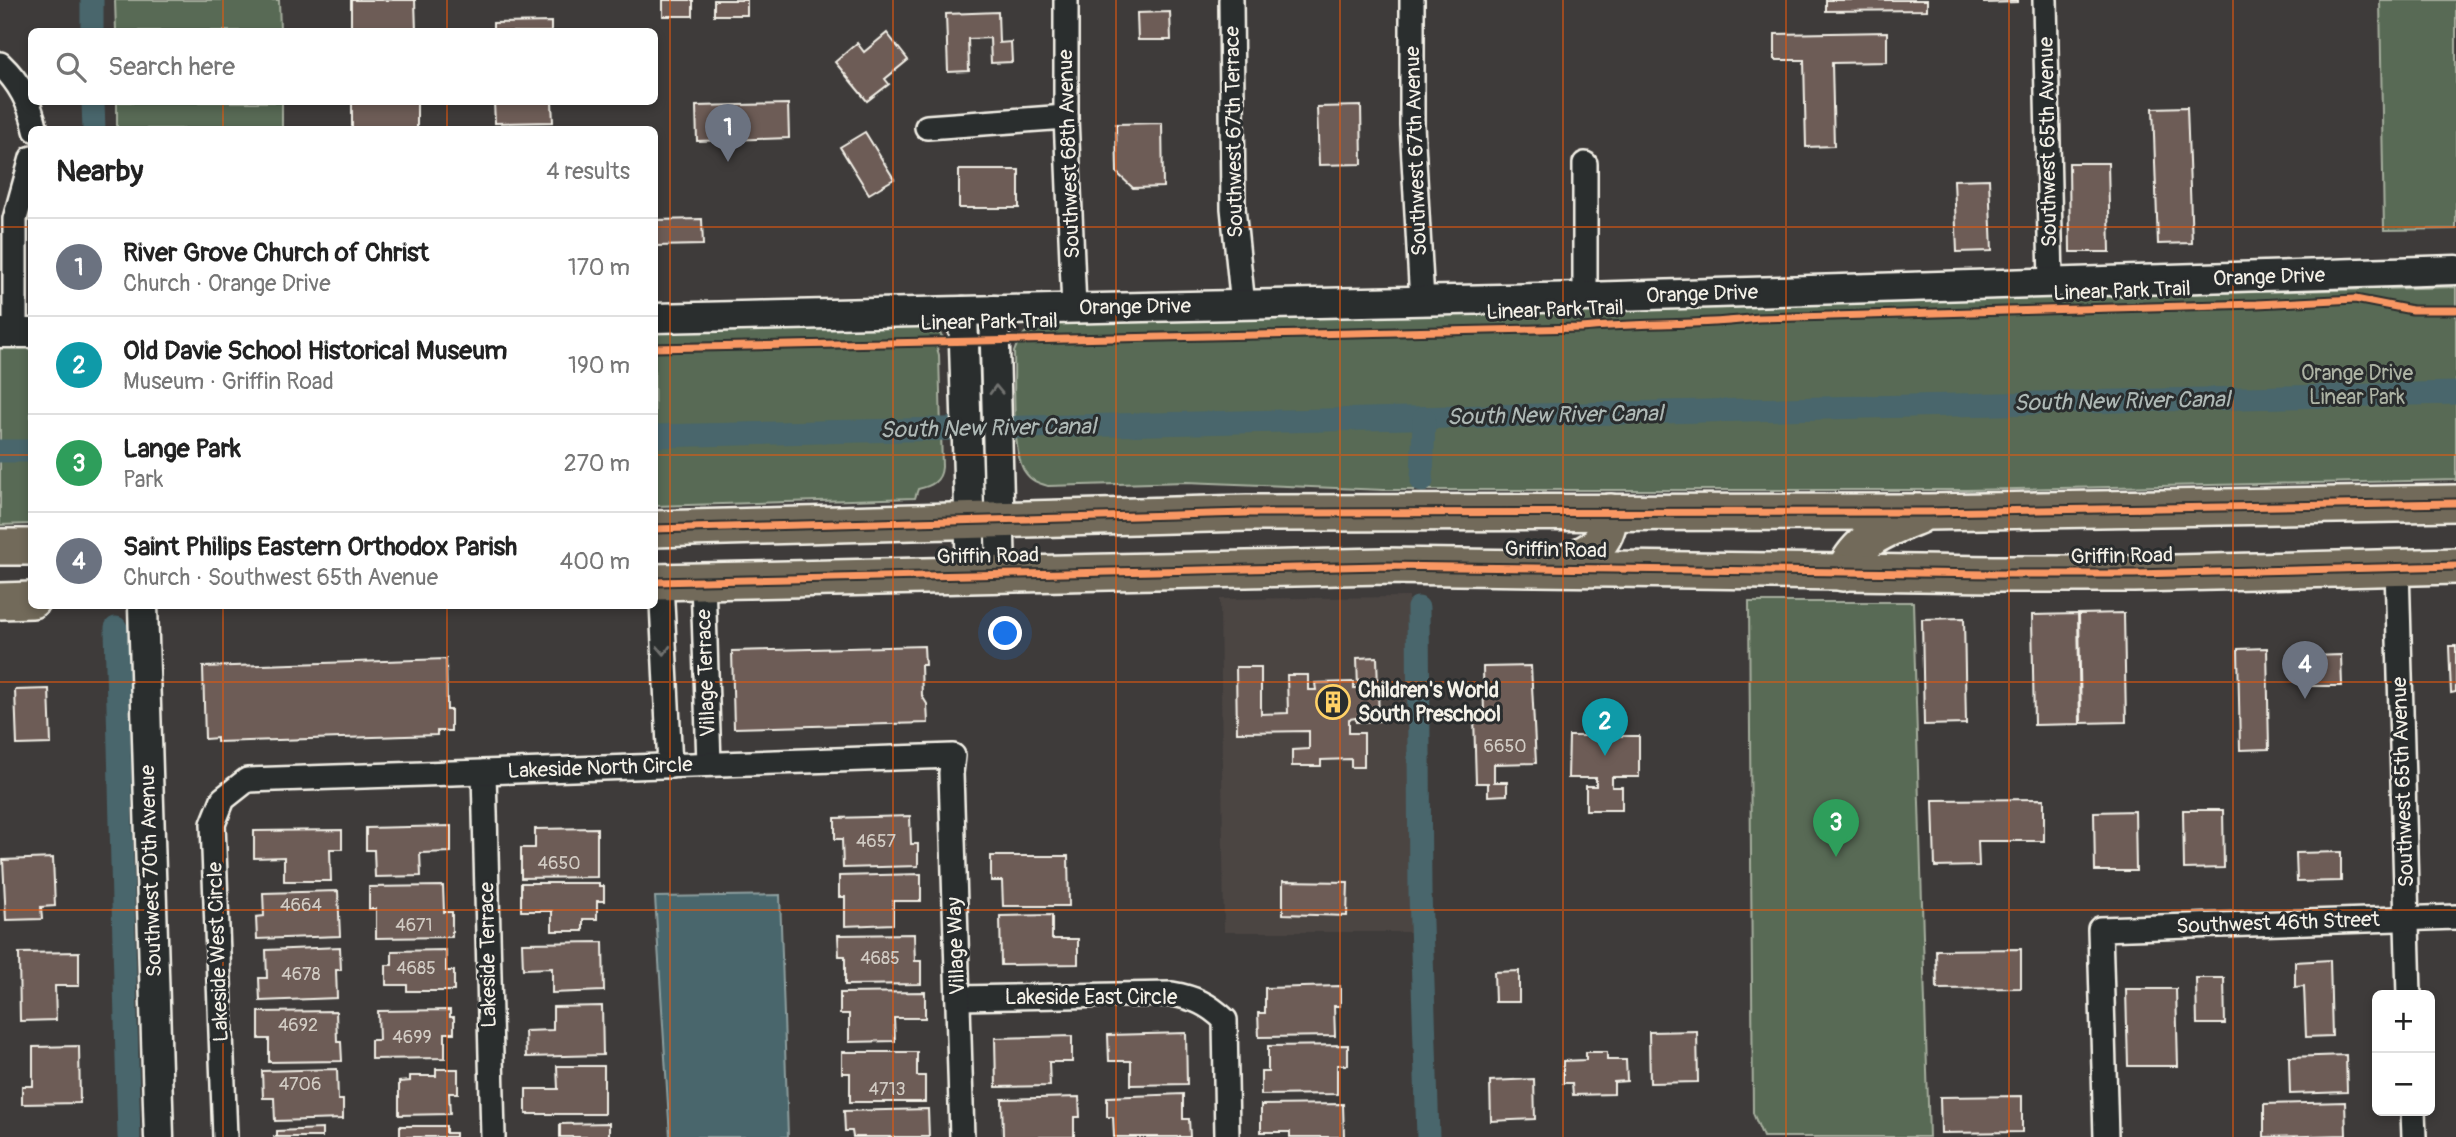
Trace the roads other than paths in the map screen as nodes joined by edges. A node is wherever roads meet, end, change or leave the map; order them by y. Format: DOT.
graph roads {
  1 [pos="1066,0"];
  2 [pos="1231,0"];
  3 [pos="1412,0"];
  4 [pos="2045,0"];
  5 [pos="0,64"];
  6 [pos="28,102"];
  7 [pos="29,105"];
  8 [pos="1066,117"];
  9 [pos="35,126"];
  10 [pos="928,127"];
  11 [pos="1585,164"];
  12 [pos="28,172"];
  13 [pos="2456,270"];
  14 [pos="2050,284"];
  15 [pos="1585,297"];
  16 [pos="1422,301"];
  17 [pos="1243,306"];
  18 [pos="1074,308"];
  19 [pos="994,310"];
  20 [pos="963,311"];
  21 [pos="658,318"];
  22 [pos="15,333"];
  23 [pos="2456,502"];
  24 [pos="1610,512"];
  25 [pos="1928,512"];
  26 [pos="985,520"];
  27 [pos="658,529"];
  28 [pos="0,547"];
  29 [pos="28,547"];
  30 [pos="2456,566"];
  31 [pos="1551,568"];
  32 [pos="2397,568"];
  33 [pos="1843,573"];
  34 [pos="986,574"];
  35 [pos="703,581"];
  36 [pos="658,582"];
  37 [pos="28,600"];
  38 [pos="0,601"];
  39 [pos="143,609"];
  40 [pos="953,756"];
  41 [pos="709,765"];
  42 [pos="670,766"];
  43 [pos="484,772"];
  44 [pos="247,780"];
  45 [pos="2456,917"];
  46 [pos="2407,918"];
  47 [pos="2409,990"];
  48 [pos="958,998"];
  49 [pos="2413,1116"];
  50 [pos="159,1137"];
  51 [pos="225,1137"];
  52 [pos="493,1137"];
  53 [pos="962,1137"];
  54 [pos="1227,1137"];
  55 [pos="2106,1137"];
  56 [pos="2414,1137"];
  1 -- 8 [label="street, Southwest 68th Avenue"];
  2 -- 17 [label="street, Southwest 67th Terrace"];
  3 -- 16 [label="street, Southwest 67th Avenue"];
  4 -- 14 [label="street, Southwest 65th Avenue"];
  5 -- 6 [label="street"];
  7 -- 9 [label="street"];
  8 -- 10 [label="street"];
  8 -- 18 [label="street, Southwest 68th Avenue"];
  11 -- 15 [label="street"];
  12 -- 22 [label="street"];
  13 -- 14 [label="street, Orange Drive"];
  14 -- 15 [label="street, Orange Drive"];
  15 -- 16 [label="street, Orange Drive"];
  16 -- 17 [label="street, Orange Drive"];
  17 -- 18 [label="street, Orange Drive"];
  18 -- 19 [label="street, Orange Drive"];
  19 -- 20 [label="street, Orange Drive"];
  26 -- 19 [label="street, one-way"];
  20 -- 21 [label="street, Orange Drive"];
  20 -- 26 [label="street"];
  23 -- 25 [label="main road, Griffin Road"];
  24 -- 25 [label="main road, Griffin Road"];
  24 -- 26 [label="main road, Griffin Road"];
  24 -- 31 [label="main road"];
  25 -- 33 [label="main road"];
  26 -- 27 [label="main road, Griffin Road"];
  26 -- 34 [label="street"];
  28 -- 29 [label="main road"];
  30 -- 32 [label="main road, Griffin Road"];
  31 -- 33 [label="main road, Griffin Road"];
  31 -- 34 [label="main road, Griffin Road"];
  32 -- 33 [label="main road, Griffin Road"];
  32 -- 46 [label="street, Southwest 65th Avenue"];
  34 -- 35 [label="main road, Griffin Road"];
  35 -- 36 [label="main road, Griffin Road"];
  35 -- 41 [label="street, Village Terrace"];
  36 -- 42 [label="street, Village Terrace, one-way"];
  37 -- 38 [label="main road"];
  39 -- 50 [label="street, Southwest 70th Avenue"];
  40 -- 41 [label="street, Lakeside North Circle"];
  40 -- 48 [label="street, Village Way"];
  41 -- 42 [label="street, Lakeside North Circle"];
  42 -- 43 [label="street, Lakeside North Circle"];
  43 -- 44 [label="street, Lakeside North Circle"];
  43 -- 52 [label="street, Lakeside Terrace"];
  44 -- 51 [label="street, Lakeside West Circle"];
  45 -- 46 [label="street, Southwest 46th Street"];
  46 -- 47 [label="street, Southwest 65th Avenue"];
  46 -- 55 [label="street, Southwest 46th Street"];
  48 -- 53 [label="street, Village Way"];
  48 -- 54 [label="street, Lakeside East Circle"];
  49 -- 56 [label="street"];
}
